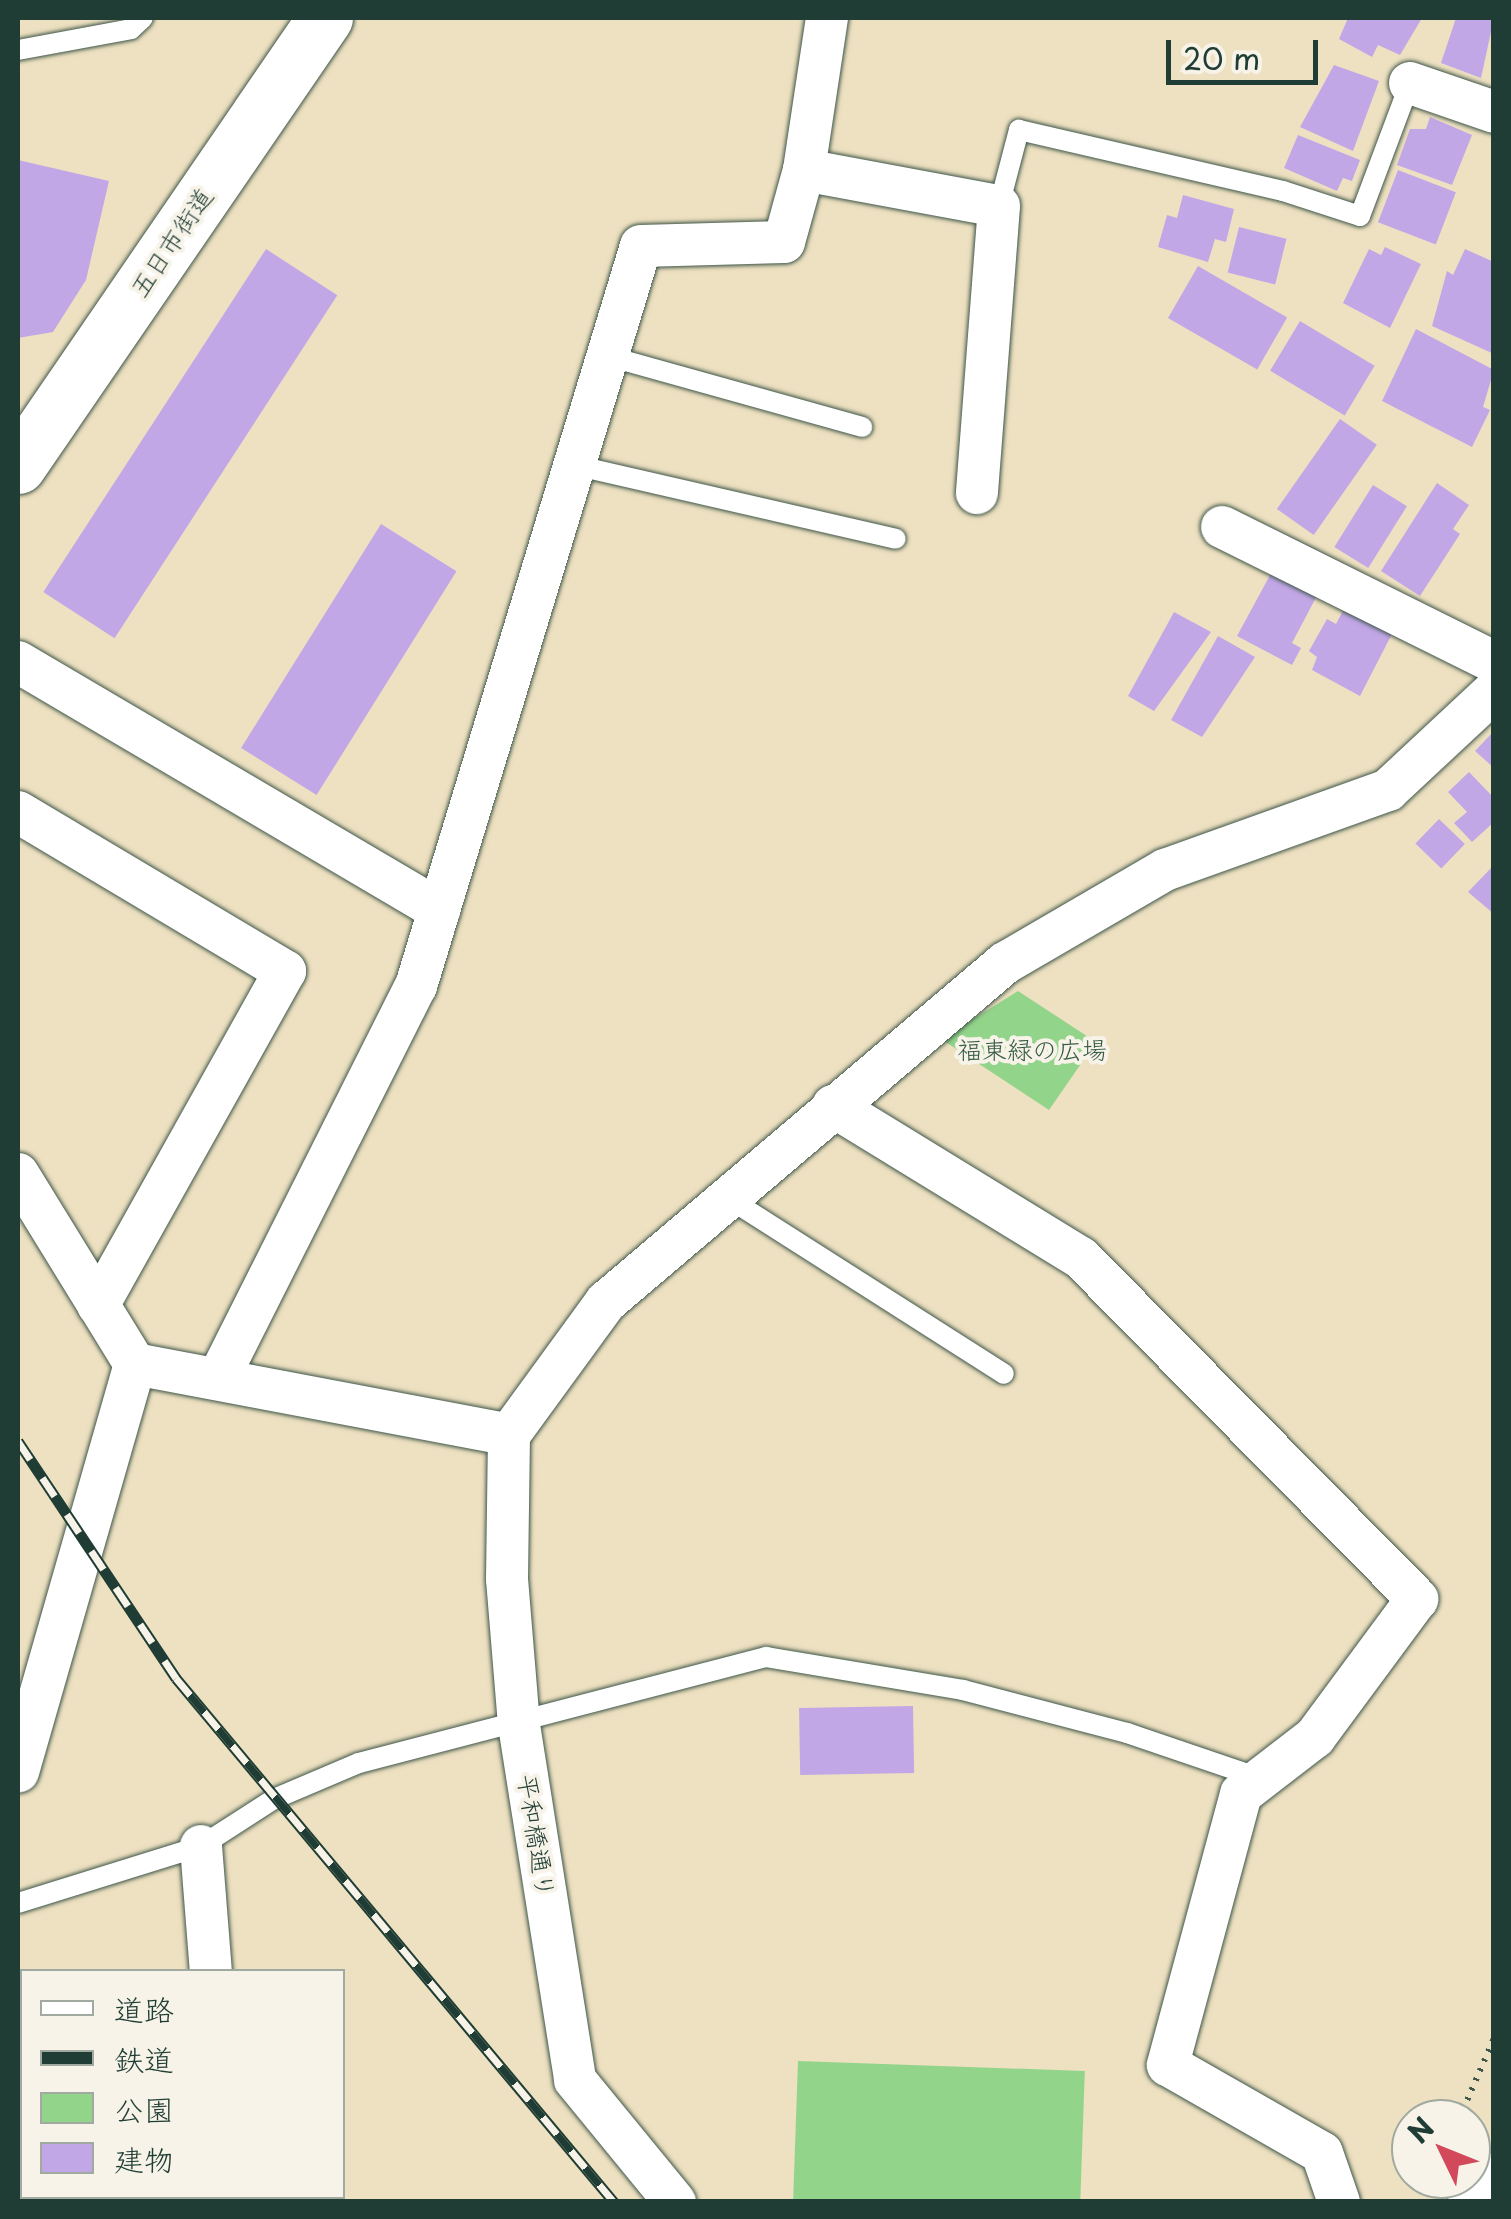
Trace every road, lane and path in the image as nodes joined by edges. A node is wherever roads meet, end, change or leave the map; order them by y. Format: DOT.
graph roads {
  1 [pos="143,18"];
  2 [pos="325,18"];
  3 [pos="827,18"];
  4 [pos="18,50"];
  5 [pos="1410,82"];
  6 [pos="1494,112"];
  7 [pos="804,170"];
  8 [pos="999,206"];
  9 [pos="608,356"];
  10 [pos="862,427"];
  11 [pos="574,465"];
  12 [pos="18,466"];
  13 [pos="977,493"];
  14 [pos="1222,527"];
  15 [pos="896,540"];
  16 [pos="18,662"];
  17 [pos="1494,662"];
  18 [pos="1494,691"];
  19 [pos="18,812"];
  20 [pos="439,910"];
  21 [pos="833,1106"];
  22 [pos="18,1174"];
  23 [pos="728,1198"];
  24 [pos="98,1305"];
  25 [pos="135,1364"];
  26 [pos="1004,1374"];
  27 [pos="220,1375"];
  28 [pos="508,1434"];
  29 [pos="519,1725"];
  30 [pos="18,1772"];
  31 [pos="1261,1779"];
  32 [pos="201,1846"];
  33 [pos="18,1902"];
  34 [pos="211,1969"];
  35 [pos="1494,2038"];
  36 [pos="1468,2099"];
  37 [pos="1494,2173"];
  38 [pos="674,2202"];
  39 [pos="1339,2202"];
  40 [pos="1469,2202"];
  1 -- 4 [label="lane"];
  2 -- 12 [label="main road, 五日市街道"];
  3 -- 7 [label="street"];
  5 -- 6 [label="street"];
  5 -- 8 [label="lane"];
  7 -- 8 [label="street"];
  7 -- 9 [label="street"];
  8 -- 13 [label="street"];
  9 -- 10 [label="lane"];
  9 -- 11 [label="street"];
  11 -- 15 [label="lane"];
  11 -- 20 [label="street"];
  14 -- 17 [label="street"];
  16 -- 20 [label="street"];
  18 -- 21 [label="street"];
  19 -- 24 [label="street"];
  20 -- 27 [label="street"];
  21 -- 23 [label="street"];
  21 -- 31 [label="street"];
  22 -- 24 [label="street"];
  23 -- 26 [label="lane"];
  23 -- 28 [label="street"];
  24 -- 25 [label="street"];
  25 -- 27 [label="street"];
  25 -- 30 [label="street"];
  27 -- 28 [label="street"];
  28 -- 29 [label="street, 平和橋通り"];
  29 -- 31 [label="lane"];
  29 -- 32 [label="lane"];
  29 -- 38 [label="street, 平和橋通り"];
  31 -- 39 [label="street"];
  32 -- 33 [label="lane"];
  32 -- 34 [label="street"];
  35 -- 36 [label="path"];
  37 -- 40 [label="street"];
}
